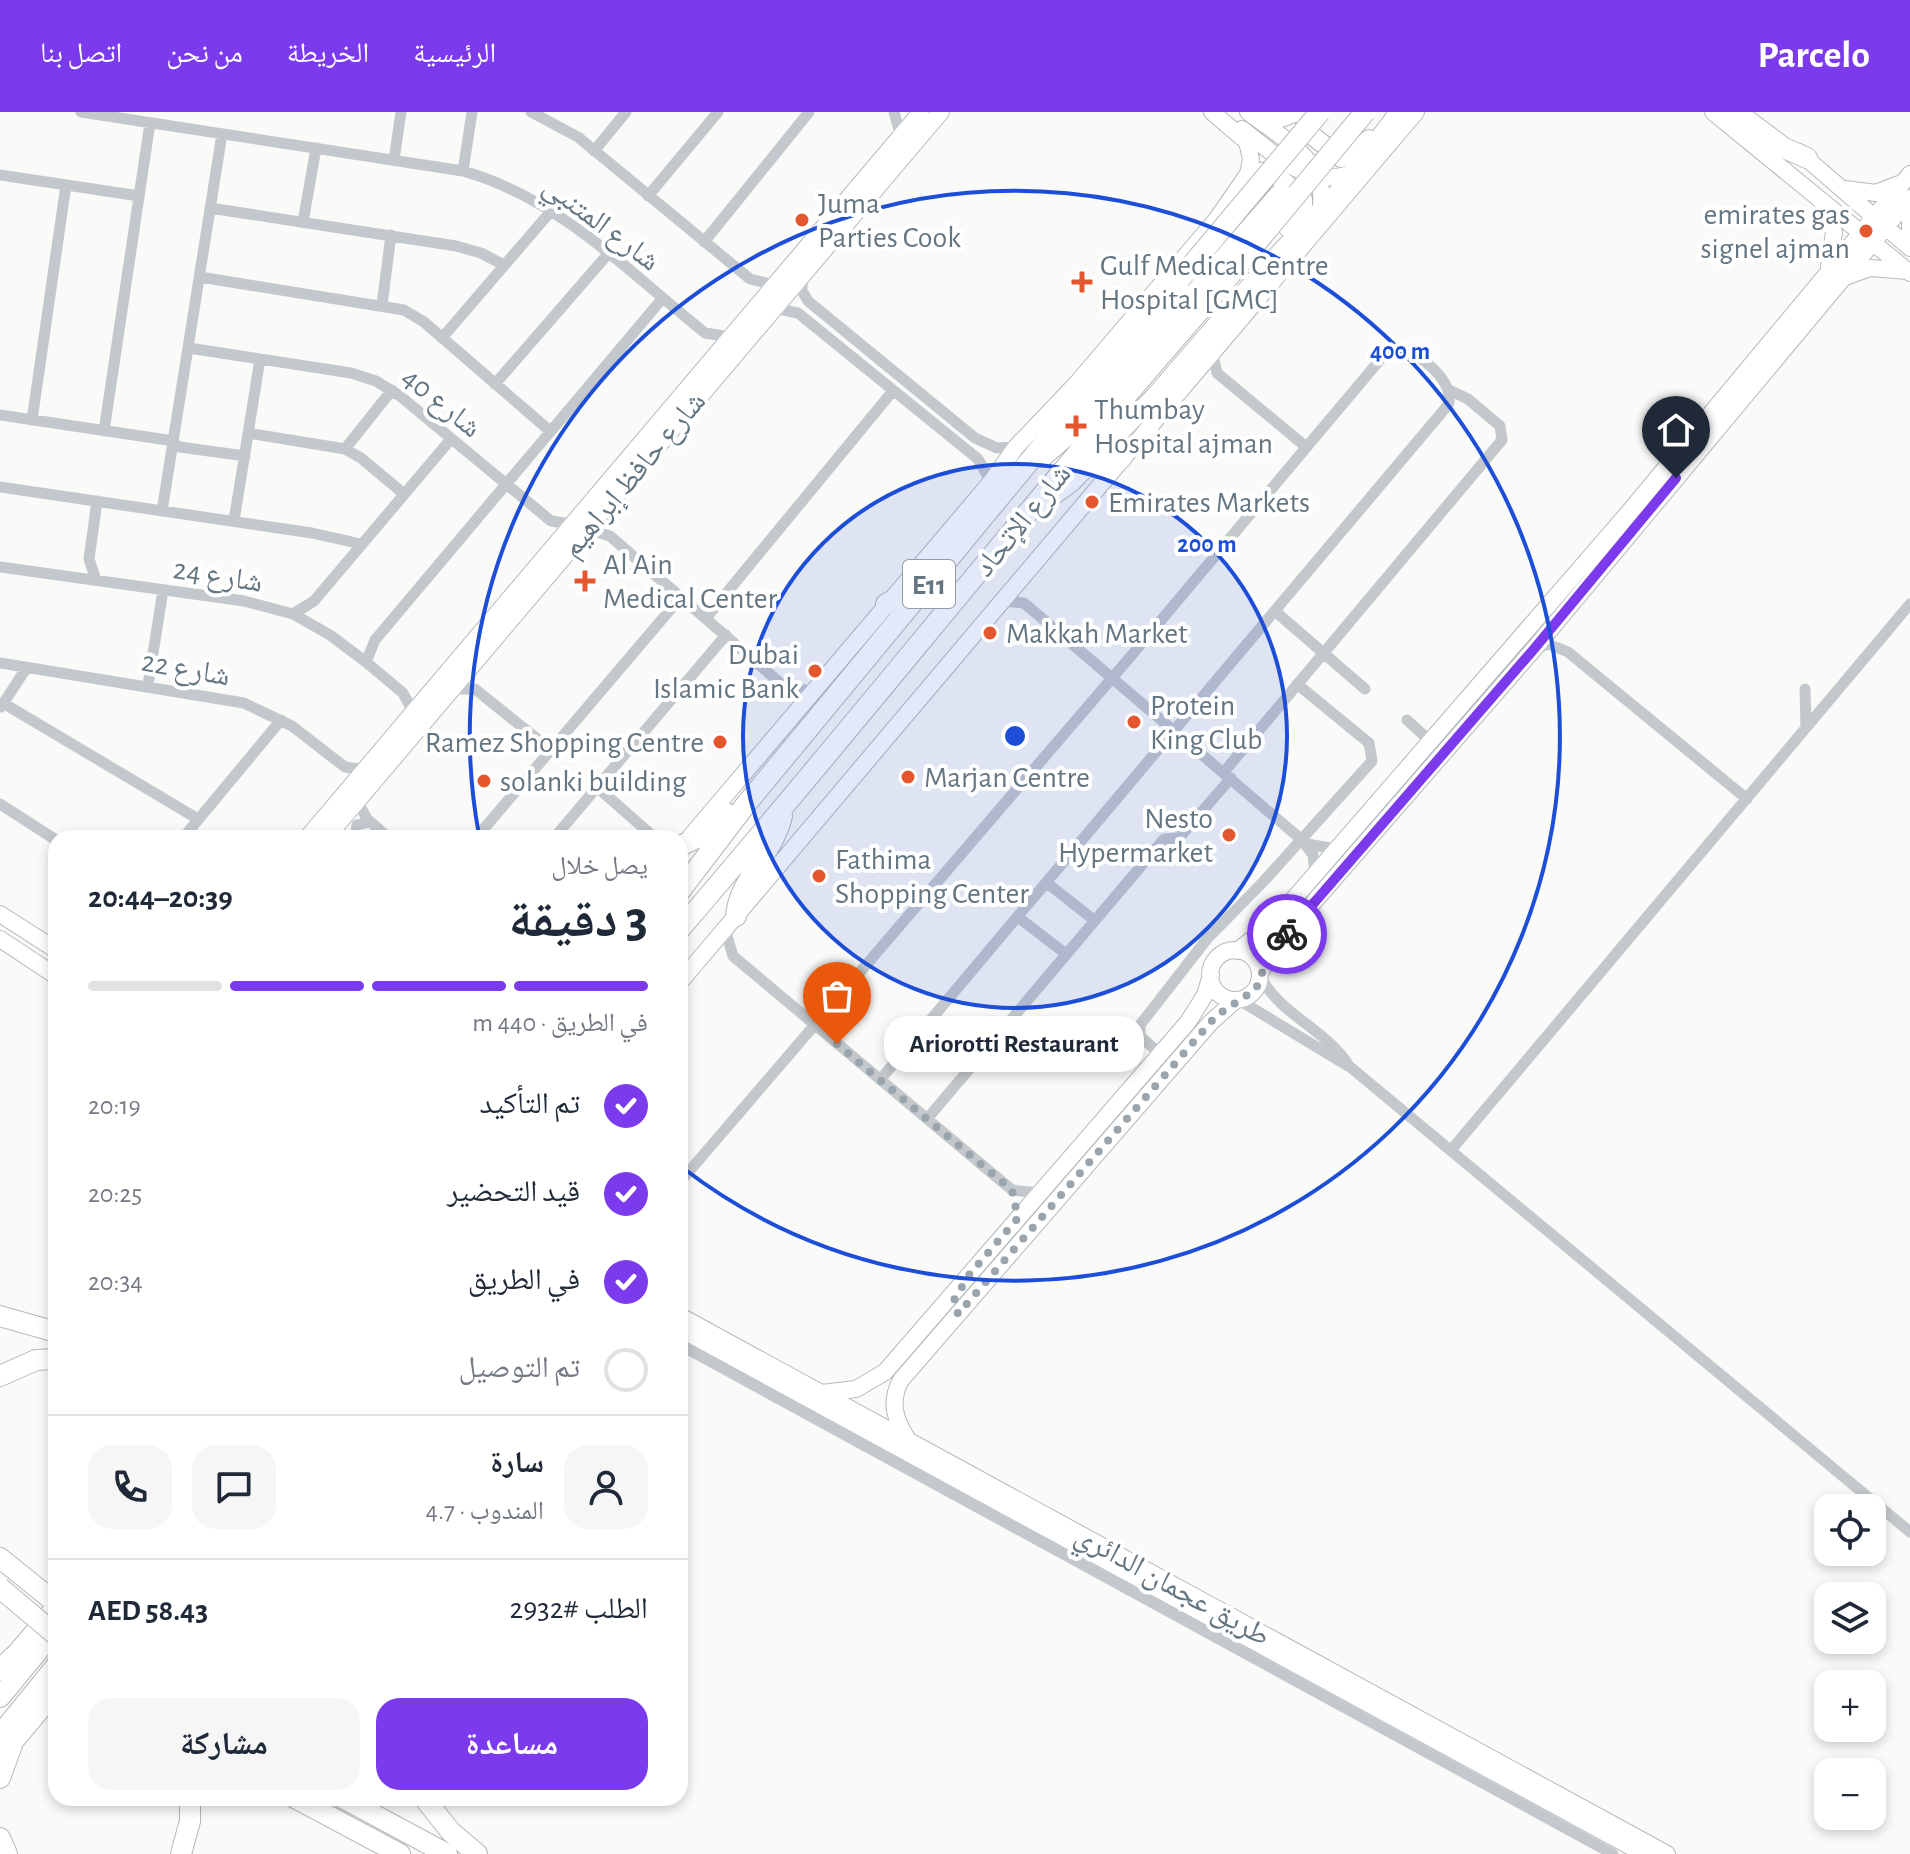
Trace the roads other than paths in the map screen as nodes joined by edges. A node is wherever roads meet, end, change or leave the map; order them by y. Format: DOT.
graph roads {
  1 [pos="81,112"];
  2 [pos="401,112"];
  3 [pos="472,112"];
  4 [pos="531,112"];
  5 [pos="626,112"];
  6 [pos="718,112"];
  7 [pos="809,112"];
  8 [pos="896,112"];
  9 [pos="941,112"];
  10 [pos="1212,112"];
  11 [pos="1221,112"];
  12 [pos="1248,112"];
  13 [pos="1255,112"];
  14 [pos="1299,112"];
  15 [pos="1310,112"];
  16 [pos="1320,112"];
  17 [pos="1347,112"];
  18 [pos="1365,112"];
  19 [pos="1399,112"];
  20 [pos="1416,112"];
  21 [pos="1713,112"];
  22 [pos="1736,112"];
  23 [pos="1751,112"];
  24 [pos="111,114"];
  25 [pos="544,114"];
  26 [pos="919,114"];
  27 [pos="150,123"];
  28 [pos="1384,131"];
  29 [pos="900,133"];
  30 [pos="222,134"];
  31 [pos="316,148"];
  32 [pos="594,151"];
  33 [pos="1807,158"];
  34 [pos="394,160"];
  35 [pos="463,171"];
  36 [pos="1356,171"];
  37 [pos="0,175"];
  38 [pos="1907,177"];
  39 [pos="1320,178"];
  40 [pos="66,185"];
  41 [pos="1841,188"];
  42 [pos="139,196"];
  43 [pos="648,196"];
  44 [pos="1910,198"];
  45 [pos="1825,202"];
  46 [pos="210,208"];
  47 [pos="552,210"];
  48 [pos="1320,211"];
  49 [pos="1910,212"];
  50 [pos="1216,220"];
  51 [pos="1880,221"];
  52 [pos="303,222"];
  53 [pos="391,235"];
  54 [pos="1867,236"];
  55 [pos="1910,236"];
  56 [pos="704,242"];
  57 [pos="1910,248"];
  58 [pos="608,254"];
  59 [pos="504,265"];
  60 [pos="1268,265"];
  61 [pos="1909,272"];
  62 [pos="1826,273"];
  63 [pos="802,274"];
  64 [pos="200,277"];
  65 [pos="1843,277"];
  66 [pos="750,279"];
  67 [pos="775,285"];
  68 [pos="1206,292"];
  69 [pos="662,299"];
  70 [pos="382,305"];
  71 [pos="766,306"];
  72 [pos="814,306"];
  73 [pos="805,319"];
  74 [pos="705,333"];
  75 [pos="730,337"];
  76 [pos="442,338"];
  77 [pos="189,348"];
  78 [pos="1212,352"];
  79 [pos="260,359"];
  80 [pos="711,359"];
  81 [pos="1092,366"];
  82 [pos="1196,371"];
  83 [pos="1217,373"];
  84 [pos="495,384"];
  85 [pos="392,390"];
  86 [pos="1451,391"];
  87 [pos="892,392"];
  88 [pos="1078,399"];
  89 [pos="0,415"];
  90 [pos="32,420"];
  91 [pos="104,431"];
  92 [pos="550,431"];
  93 [pos="248,433"];
  94 [pos="975,438"];
  95 [pos="451,439"];
  96 [pos="173,443"];
  97 [pos="1305,446"];
  98 [pos="1016,447"];
  99 [pos="345,449"];
  100 [pos="966,449"];
  101 [pos="245,456"];
  102 [pos="1122,459"];
  103 [pos="1084,469"];
  104 [pos="1022,471"];
  105 [pos="991,482"];
  106 [pos="504,484"];
  107 [pos="0,487"];
  108 [pos="404,494"];
  109 [pos="97,501"];
  110 [pos="603,509"];
  111 [pos="162,511"];
  112 [pos="1028,514"];
  113 [pos="234,521"];
  114 [pos="551,521"];
  115 [pos="579,526"];
  116 [pos="610,536"];
  117 [pos="556,543"];
  118 [pos="361,544"];
  119 [pos="89,559"];
  120 [pos="0,567"];
  121 [pos="73,577"];
  122 [pos="96,580"];
  123 [pos="930,582"];
  124 [pos="1018,582"];
  125 [pos="163,590"];
  126 [pos="681,597"];
  127 [pos="314,601"];
  128 [pos="1002,601"];
  129 [pos="1024,603"];
  130 [pos="886,604"];
  131 [pos="1910,604"];
  132 [pos="1276,612"];
  133 [pos="293,614"];
  134 [pos="706,618"];
  135 [pos="311,623"];
  136 [pos="726,635"];
  137 [pos="375,640"];
  138 [pos="1534,649"];
  139 [pos="351,651"];
  140 [pos="1323,653"];
  141 [pos="366,662"];
  142 [pos="0,663"];
  143 [pos="27,667"];
  144 [pos="470,667"];
  145 [pos="1113,678"];
  146 [pos="1297,684"];
  147 [pos="148,685"];
  148 [pos="786,688"];
  149 [pos="453,689"];
  150 [pos="475,689"];
  151 [pos="1365,689"];
  152 [pos="1805,689"];
  153 [pos="816,691"];
  154 [pos="403,693"];
  155 [pos="429,695"];
  156 [pos="2,706"];
  157 [pos="414,714"];
  158 [pos="281,720"];
  159 [pos="792,720"];
  160 [pos="1407,720"];
  161 [pos="1806,728"];
  162 [pos="1176,731"];
  163 [pos="1430,741"];
  164 [pos="551,750"];
  165 [pos="345,767"];
  166 [pos="366,770"];
  167 [pos="1227,775"];
  168 [pos="597,787"];
  169 [pos="354,795"];
  170 [pos="1747,799"];
  171 [pos="747,803"];
  172 [pos="0,804"];
  173 [pos="784,808"];
  174 [pos="198,819"];
  175 [pos="370,822"];
  176 [pos="189,830"];
  177 [pos="316,830"];
  178 [pos="332,830"];
  179 [pos="356,830"];
  180 [pos="380,830"];
  181 [pos="483,830"];
  182 [pos="561,830"];
  183 [pos="646,830"];
  184 [pos="48,835"];
  185 [pos="688,838"];
  186 [pos="1179,838"];
  187 [pos="1304,842"];
  188 [pos="688,843"];
  189 [pos="1336,849"];
  190 [pos="1182,855"];
  191 [pos="1315,873"];
  192 [pos="688,880"];
  193 [pos="1047,883"];
  194 [pos="0,914"];
  195 [pos="1018,917"];
  196 [pos="688,920"];
  197 [pos="1094,920"];
  198 [pos="730,923"];
  199 [pos="0,939"];
  200 [pos="48,945"];
  201 [pos="1237,951"];
  202 [pos="704,953"];
  203 [pos="1066,954"];
  204 [pos="733,956"];
  205 [pos="48,971"];
  206 [pos="688,972"];
  207 [pos="1211,975"];
  208 [pos="1260,975"];
  209 [pos="1238,1000"];
  210 [pos="816,1026"];
  211 [pos="1160,1054"];
  212 [pos="1349,1066"];
  213 [pos="880,1080"];
  214 [pos="927,1119"];
  215 [pos="1448,1146"];
  216 [pos="688,1173"];
  217 [pos="1012,1190"];
  218 [pos="1040,1193"];
  219 [pos="1018,1218"];
  220 [pos="969,1275"];
  221 [pos="958,1314"];
  222 [pos="0,1316"];
  223 [pos="688,1320"];
  224 [pos="48,1330"];
  225 [pos="688,1333"];
  226 [pos="688,1349"];
  227 [pos="48,1359"];
  228 [pos="0,1376"];
  229 [pos="820,1393"];
  230 [pos="909,1441"];
  231 [pos="1910,1532"];
  232 [pos="3,1558"];
  233 [pos="0,1588"];
  234 [pos="48,1598"];
  235 [pos="48,1615"];
  236 [pos="48,1628"];
  237 [pos="48,1639"];
  238 [pos="5,1666"];
  239 [pos="48,1678"];
  240 [pos="0,1697"];
  241 [pos="48,1700"];
  242 [pos="4,1746"];
  243 [pos="0,1778"];
  244 [pos="190,1806"];
  245 [pos="310,1806"];
  246 [pos="358,1806"];
  247 [pos="430,1806"];
  248 [pos="0,1838"];
  249 [pos="7,1854"];
  250 [pos="181,1854"];
  251 [pos="400,1854"];
  252 [pos="447,1854"];
  253 [pos="477,1854"];
  254 [pos="1613,1854"];
  255 [pos="1644,1854"];
  256 [pos="1667,1854"];
  1 -- 24 [label="street, شارع المتنبي"];
  2 -- 34 [label="street"];
  3 -- 35 [label="street"];
  4 -- 25 [label="street, شارع المتنبي"];
  5 -- 32 [label="street"];
  6 -- 43 [label="street"];
  7 -- 56 [label="street"];
  8 -- 26 [label="street"];
  8 -- 29 [label="street"];
  9 -- 63 [label="main road, شارع حافظ إبراهيم"];
  10 -- 50 [label="main road"];
  11 -- 39 [label="main road"];
  12 -- 39 [label="main road"];
  13 -- 14 [label="main road"];
  15 -- 28 [label="main road"];
  16 -- 88 [label="highway, شارع الإتحاد / E11, bridge"];
  17 -- 68 [label="highway, bridge"];
  18 -- 68 [label="highway, شارع الإتحاد / E11, bridge"];
  19 -- 28 [label="main road"];
  20 -- 78 [label="main road"];
  21 -- 45 [label="main road"];
  22 -- 33 [label="highway"];
  23 -- 33 [label="main road"];
  24 -- 27 [label="street, شارع المتنبي"];
  25 -- 32 [label="street, شارع المتنبي"];
  26 -- 29 [label="main road, شارع حافظ إبراهيم"];
  27 -- 30 [label="street, شارع المتنبي"];
  27 -- 42 [label="street"];
  28 -- 36 [label="main road"];
  29 -- 67 [label="main road, شارع حافظ إبراهيم"];
  30 -- 31 [label="street, شارع المتنبي"];
  30 -- 46 [label="street"];
  31 -- 34 [label="street, شارع المتنبي"];
  31 -- 52 [label="street"];
  32 -- 43 [label="street, شارع المتنبي"];
  33 -- 41 [label="main road"];
  34 -- 35 [label="street, شارع المتنبي"];
  35 -- 47 [label="street, شارع المتنبي"];
  36 -- 39 [label="main road"];
  36 -- 48 [label="main road"];
  37 -- 40 [label="street"];
  38 -- 41 [label="main road"];
  38 -- 51 [label="main road"];
  39 -- 48 [label="main road"];
  40 -- 42 [label="street"];
  40 -- 90 [label="street"];
  41 -- 51 [label="main road"];
  42 -- 91 [label="street"];
  43 -- 56 [label="street, شارع المتنبي"];
  44 -- 51 [label="main road"];
  45 -- 54 [label="main road"];
  45 -- 62 [label="main road"];
  46 -- 52 [label="street"];
  46 -- 64 [label="street"];
  47 -- 58 [label="street, شارع المتنبي"];
  47 -- 59 [label="street"];
  48 -- 60 [label="main road"];
  49 -- 55 [label="main road"];
  50 -- 60 [label="main road"];
  50 -- 81 [label="main road"];
  51 -- 54 [label="main road"];
  51 -- 57 [label="main road"];
  52 -- 53 [label="street"];
  53 -- 59 [label="street"];
  53 -- 70 [label="street"];
  54 -- 61 [label="main road"];
  54 -- 62 [label="main road"];
  54 -- 65 [label="main road"];
  56 -- 66 [label="street, شارع المتنبي"];
  58 -- 69 [label="street, شارع المتنبي"];
  58 -- 84 [label="street"];
  59 -- 76 [label="street"];
  60 -- 103 [label="main road"];
  61 -- 65 [label="main road"];
  62 -- 163 [label="main road"];
  63 -- 71 [label="main road, شارع حافظ إبراهيم"];
  63 -- 72 [label="street"];
  64 -- 70 [label="street"];
  64 -- 77 [label="street"];
  65 -- 138 [label="main road"];
  66 -- 67 [label="street, شارع المتنبي"];
  66 -- 71 [label="street"];
  67 -- 71 [label="main road, شارع حافظ إبراهيم"];
  68 -- 104 [label="highway"];
  68 -- 112 [label="highway, شارع الإتحاد / E11"];
  69 -- 74 [label="street, شارع المتنبي"];
  69 -- 92 [label="street"];
  70 -- 76 [label="street"];
  71 -- 73 [label="street"];
  71 -- 75 [label="main road, شارع حافظ إبراهيم"];
  71 -- 110 [label="main road, شارع حافظ إبراهيم"];
  72 -- 73 [label="street"];
  72 -- 94 [label="street"];
  73 -- 87 [label="street"];
  74 -- 75 [label="street, شارع المتنبي"];
  74 -- 80 [label="street"];
  75 -- 80 [label="main road, شارع حافظ إبراهيم"];
  76 -- 84 [label="street"];
  77 -- 79 [label="street, شارع 40"];
  77 -- 96 [label="street"];
  78 -- 82 [label="main road"];
  78 -- 83 [label="street"];
  79 -- 85 [label="street, شارع 40"];
  79 -- 93 [label="street"];
  80 -- 115 [label="main road, شارع حافظ إبراهيم"];
  81 -- 88 [label="highway"];
  81 -- 98 [label="main road"];
  82 -- 83 [label="street"];
  82 -- 102 [label="main road"];
  83 -- 97 [label="street"];
  84 -- 92 [label="street"];
  85 -- 95 [label="street, شارع 40"];
  85 -- 99 [label="street"];
  86 -- 97 [label="street"];
  86 -- 132 [label="street"];
  86 -- 140 [label="street"];
  87 -- 100 [label="street"];
  87 -- 134 [label="street"];
  88 -- 104 [label="highway, شارع الإتحاد / E11"];
  89 -- 90 [label="street"];
  90 -- 91 [label="street"];
  91 -- 96 [label="street"];
  92 -- 106 [label="street"];
  93 -- 99 [label="street"];
  93 -- 101 [label="street"];
  94 -- 98 [label="street"];
  94 -- 100 [label="street"];
  95 -- 106 [label="street, شارع 40"];
  95 -- 108 [label="street"];
  96 -- 101 [label="street"];
  96 -- 111 [label="street"];
  97 -- 145 [label="street"];
  98 -- 105 [label="main road"];
  99 -- 108 [label="street"];
  100 -- 105 [label="street"];
  101 -- 113 [label="street"];
  102 -- 103 [label="main road"];
  102 -- 124 [label="main road"];
  103 -- 112 [label="main road"];
  104 -- 123 [label="highway, شارع الإتحاد / E11"];
  105 -- 130 [label="main road"];
  106 -- 114 [label="street, شارع 40"];
  106 -- 137 [label="street"];
  107 -- 109 [label="street"];
  108 -- 118 [label="street"];
  109 -- 111 [label="street"];
  109 -- 119 [label="street"];
  110 -- 115 [label="main road, شارع حافظ إبراهيم"];
  110 -- 116 [label="street"];
  111 -- 113 [label="street"];
  112 -- 173 [label="highway, شارع الإتحاد / E11"];
  113 -- 118 [label="street"];
  114 -- 115 [label="street, شارع 40"];
  114 -- 117 [label="street"];
  115 -- 116 [label="street, شارع 40"];
  115 -- 117 [label="main road, شارع حافظ إبراهيم"];
  115 -- 144 [label="main road, شارع حافظ إبراهيم"];
  116 -- 126 [label="street"];
  117 -- 155 [label="main road, شارع حافظ إبراهيم"];
  118 -- 127 [label="street"];
  119 -- 121 [label="street"];
  119 -- 122 [label="street"];
  120 -- 121 [label="street, شارع 24"];
  121 -- 122 [label="street, شارع 24"];
  122 -- 125 [label="street, شارع 24"];
  123 -- 130 [label="highway"];
  123 -- 171 [label="highway, شارع الإتحاد / E11"];
  124 -- 128 [label="main road"];
  124 -- 129 [label="street"];
  125 -- 133 [label="street, شارع 24"];
  125 -- 147 [label="street"];
  126 -- 134 [label="street"];
  126 -- 164 [label="street"];
  127 -- 133 [label="street"];
  127 -- 135 [label="street"];
  128 -- 129 [label="street"];
  128 -- 198 [label="main road"];
  129 -- 145 [label="street"];
  130 -- 153 [label="main road"];
  131 -- 161 [label="street"];
  132 -- 140 [label="street"];
  132 -- 162 [label="street"];
  133 -- 135 [label="street, شارع 24"];
  134 -- 136 [label="street"];
  135 -- 139 [label="street, شارع 24"];
  136 -- 148 [label="street"];
  136 -- 168 [label="street"];
  137 -- 139 [label="street"];
  137 -- 141 [label="street"];
  138 -- 170 [label="street"];
  138 -- 208 [label="main road"];
  139 -- 141 [label="street, شارع 24"];
  140 -- 146 [label="street"];
  140 -- 151 [label="street"];
  141 -- 154 [label="street, شارع 24"];
  142 -- 143 [label="street, شارع 22"];
  143 -- 147 [label="street, شارع 22"];
  143 -- 156 [label="street"];
  144 -- 149 [label="main road, شارع حافظ إبراهيم"];
  144 -- 150 [label="street"];
  145 -- 162 [label="street"];
  145 -- 210 [label="street"];
  146 -- 167 [label="street"];
  146 -- 187 [label="street"];
  147 -- 158 [label="street, شارع 22"];
  148 -- 153 [label="street"];
  148 -- 159 [label="street"];
  149 -- 150 [label="street"];
  149 -- 169 [label="main road, شارع حافظ إبراهيم"];
  150 -- 164 [label="street"];
  152 -- 161 [label="street"];
  153 -- 159 [label="main road"];
  154 -- 155 [label="street"];
  154 -- 157 [label="street, شارع 24"];
  155 -- 157 [label="main road, شارع حافظ إبراهيم"];
  156 -- 174 [label="street"];
  157 -- 166 [label="main road, شارع حافظ إبراهيم"];
  158 -- 165 [label="street, شارع 22"];
  158 -- 174 [label="street"];
  159 -- 185 [label="main road"];
  160 -- 163 [label="street"];
  161 -- 170 [label="street"];
  162 -- 167 [label="street"];
  162 -- 193 [label="street"];
  163 -- 189 [label="main road"];
  164 -- 181 [label="street"];
  165 -- 166 [label="street, شارع 22"];
  165 -- 169 [label="street"];
  166 -- 169 [label="main road, شارع حافظ إبراهيم"];
  167 -- 186 [label="street"];
  167 -- 187 [label="street"];
  168 -- 182 [label="street"];
  168 -- 183 [label="street"];
  169 -- 175 [label="street"];
  169 -- 177 [label="main road, شارع حافظ إبراهيم"];
  169 -- 178 [label="main road, شارع حافظ إبراهيم"];
  170 -- 215 [label="street"];
  171 -- 188 [label="highway"];
  171 -- 192 [label="highway, شارع الإتحاد / E11"];
  172 -- 184 [label="street"];
  173 -- 196 [label="highway, شارع الإتحاد / E11"];
  173 -- 198 [label="highway"];
  174 -- 176 [label="street"];
  175 -- 179 [label="street"];
  175 -- 180 [label="street"];
  186 -- 190 [label="street"];
  186 -- 197 [label="street"];
  187 -- 189 [label="street"];
  187 -- 191 [label="street"];
  187 -- 211 [label="street"];
  189 -- 191 [label="main road"];
  191 -- 201 [label="main road"];
  193 -- 195 [label="street"];
  193 -- 197 [label="street"];
  194 -- 200 [label="main road"];
  195 -- 203 [label="street"];
  195 -- 213 [label="street"];
  197 -- 203 [label="street"];
  198 -- 202 [label="main road"];
  198 -- 204 [label="street"];
  199 -- 205 [label="main road"];
  201 -- 207 [label="main road"];
  201 -- 208 [label="main road"];
  202 -- 204 [label="street"];
  202 -- 206 [label="main road"];
  203 -- 214 [label="street"];
  204 -- 210 [label="street"];
  207 -- 209 [label="main road"];
  207 -- 211 [label="main road"];
  208 -- 209 [label="main road"];
  208 -- 212 [label="street"];
  209 -- 212 [label="street"];
  209 -- 221 [label="main road"];
  210 -- 213 [label="street"];
  210 -- 216 [label="street"];
  211 -- 218 [label="main road"];
  212 -- 215 [label="street"];
  213 -- 214 [label="street"];
  214 -- 217 [label="street"];
  215 -- 231 [label="street"];
  217 -- 218 [label="street"];
  217 -- 219 [label="street"];
  218 -- 219 [label="main road"];
  219 -- 220 [label="main road"];
  220 -- 221 [label="main road"];
  220 -- 229 [label="main road"];
  221 -- 230 [label="main road"];
  222 -- 224 [label="highway"];
  223 -- 229 [label="main road, طريق عجمان الدائري"];
  225 -- 255 [label="main road, طريق عجمان الدائري"];
  226 -- 254 [label="street"];
  227 -- 228 [label="highway"];
  229 -- 230 [label="main road, طريق عجمان الدائري"];
  230 -- 256 [label="main road, طريق عجمان الدائري"];
  232 -- 234 [label="highway"];
  233 -- 236 [label="highway, bridge"];
  235 -- 238 [label="main road"];
  237 -- 240 [label="highway"];
  239 -- 242 [label="highway"];
  241 -- 242 [label="main road"];
  242 -- 243 [label="highway"];
  244 -- 250 [label="highway"];
  245 -- 251 [label="highway"];
  246 -- 252 [label="highway"];
  247 -- 253 [label="highway"];
  248 -- 249 [label="highway"];
}
